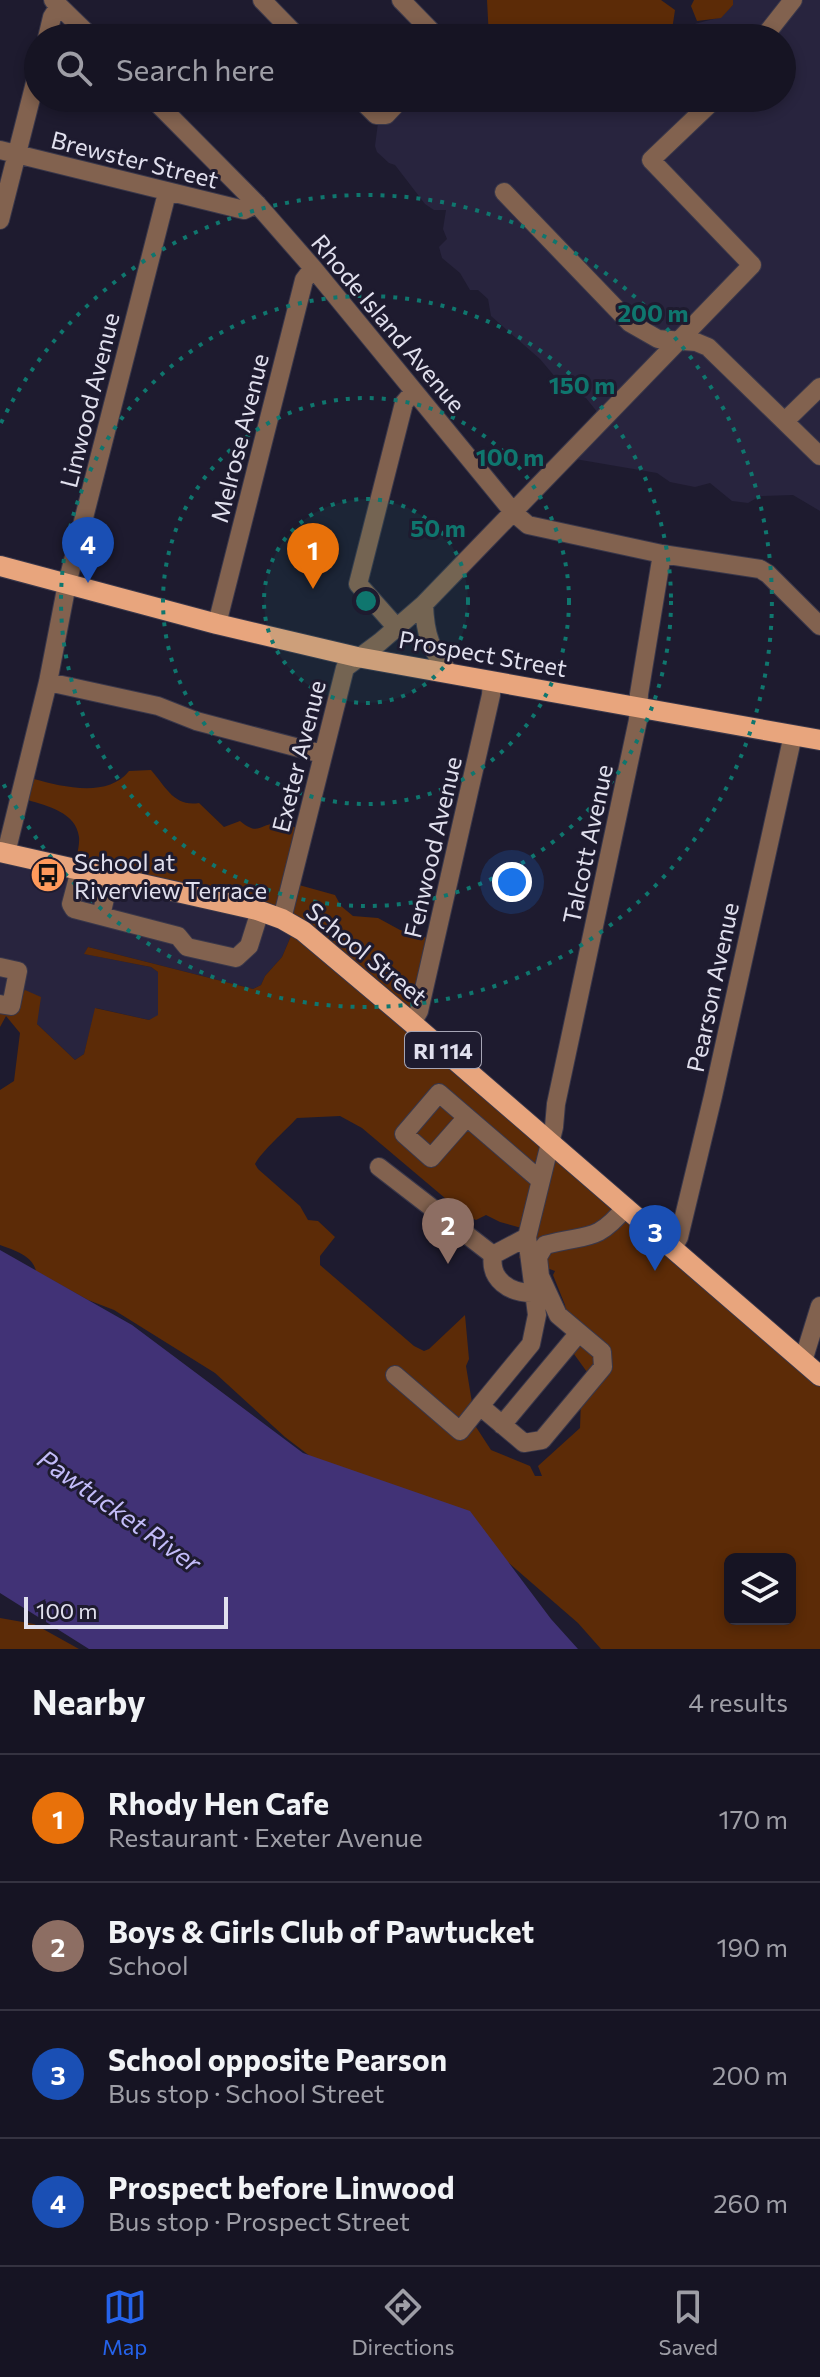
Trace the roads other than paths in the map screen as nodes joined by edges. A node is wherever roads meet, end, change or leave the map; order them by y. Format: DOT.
graph roads {
  1 [pos="262,0"];
  2 [pos="401,0"];
  3 [pos="793,0"];
  4 [pos="56,3"];
  5 [pos="50,24"];
  6 [pos="78,24"];
  7 [pos="285,24"];
  8 [pos="424,24"];
  9 [pos="774,24"];
  10 [pos="24,109"];
  11 [pos="166,112"];
  12 [pos="701,112"];
  13 [pos="8,152"];
  14 [pos="504,192"];
  15 [pos="167,193"];
  16 [pos="257,204"];
  17 [pos="0,220"];
  18 [pos="313,268"];
  19 [pos="677,342"];
  20 [pos="820,387"];
  21 [pos="414,391"];
  22 [pos="785,421"];
  23 [pos="820,456"];
  24 [pos="514,513"];
  25 [pos="662,554"];
  26 [pos="0,566"];
  27 [pos="67,584"];
  28 [pos="424,604"];
  29 [pos="217,624"];
  30 [pos="820,626"];
  31 [pos="397,628"];
  32 [pos="357,657"];
  33 [pos="450,674"];
  34 [pos="492,681"];
  35 [pos="48,682"];
  36 [pos="638,707"];
  37 [pos="793,735"];
  38 [pos="820,740"];
  39 [pos="322,754"];
  40 [pos="3,852"];
  41 [pos="80,870"];
  42 [pos="110,877"];
  43 [pos="260,911"];
  44 [pos="101,916"];
  45 [pos="282,919"];
  46 [pos="0,967"];
  47 [pos="0,1004"];
  48 [pos="412,1023"];
  49 [pos="467,1117"];
  50 [pos="550,1142"];
  51 [pos="379,1167"];
  52 [pos="540,1180"];
  53 [pos="626,1207"];
  54 [pos="527,1237"];
  55 [pos="673,1248"];
  56 [pos="493,1255"];
  57 [pos="532,1293"];
  58 [pos="820,1306"];
  59 [pos="578,1334"];
  60 [pos="803,1361"];
  61 [pos="395,1375"];
  62 [pos="820,1376"];
  63 [pos="480,1406"];
  64 [pos="502,1425"];
  1 -- 7 [label="street"];
  2 -- 8 [label="street"];
  3 -- 9 [label="street"];
  4 -- 5 [label="street"];
  4 -- 6 [label="street"];
  10 -- 13 [label="street"];
  11 -- 16 [label="street, Rhode Island Avenue"];
  12 -- 19 [label="street"];
  13 -- 15 [label="street, Brewster Street"];
  13 -- 17 [label="street"];
  14 -- 19 [label="street"];
  15 -- 16 [label="street, Brewster Street"];
  15 -- 27 [label="street, Linwood Avenue"];
  16 -- 18 [label="street, Rhode Island Avenue"];
  18 -- 21 [label="street, Rhode Island Avenue"];
  18 -- 29 [label="street, Melrose Avenue"];
  19 -- 22 [label="street"];
  19 -- 24 [label="street"];
  20 -- 22 [label="street"];
  21 -- 24 [label="street, Rhode Island Avenue"];
  21 -- 31 [label="street"];
  22 -- 23 [label="street"];
  24 -- 25 [label="street, Rhode Island Avenue"];
  24 -- 28 [label="street"];
  25 -- 30 [label="street, Rhode Island Avenue"];
  25 -- 36 [label="street, Talcott Avenue"];
  26 -- 27 [label="main road, Prospect Street"];
  27 -- 29 [label="main road, Prospect Street"];
  27 -- 35 [label="street, Linwood Avenue"];
  28 -- 31 [label="street"];
  28 -- 33 [label="street"];
  29 -- 32 [label="main road, Prospect Street"];
  31 -- 32 [label="street"];
  32 -- 33 [label="main road, Prospect Street"];
  32 -- 39 [label="street, Exeter Avenue"];
  33 -- 34 [label="main road, Prospect Street"];
  34 -- 36 [label="main road, Prospect Street"];
  34 -- 48 [label="street, Fenwood Avenue"];
  35 -- 39 [label="street"];
  35 -- 40 [label="street, Linwood Avenue"];
  36 -- 37 [label="main road, Prospect Street"];
  36 -- 50 [label="street, Talcott Avenue"];
  37 -- 38 [label="main road, Prospect Street"];
  37 -- 55 [label="street, Pearson Avenue"];
  39 -- 45 [label="street, Exeter Avenue"];
  40 -- 41 [label="main road, School Street / RI 114"];
  41 -- 42 [label="main road, School Street / RI 114"];
  41 -- 44 [label="street"];
  42 -- 43 [label="main road, School Street / RI 114"];
  42 -- 44 [label="street"];
  43 -- 44 [label="street"];
  43 -- 45 [label="main road, School Street / RI 114"];
  45 -- 48 [label="main road, School Street / RI 114"];
  46 -- 47 [label="street"];
  48 -- 50 [label="main road, School Street / RI 114"];
  49 -- 52 [label="street"];
  50 -- 52 [label="street, Talcott Avenue"];
  50 -- 53 [label="main road, School Street / RI 114"];
  51 -- 56 [label="street"];
  52 -- 54 [label="street, Talcott Avenue"];
  53 -- 55 [label="main road, School Street / RI 114"];
  53 -- 59 [label="street"];
  54 -- 56 [label="street"];
  54 -- 57 [label="street, Talcott Avenue"];
  55 -- 60 [label="main road, School Street / RI 114"];
  56 -- 57 [label="street"];
  57 -- 63 [label="street, Talcott Avenue"];
  58 -- 60 [label="street"];
  59 -- 64 [label="street"];
  59 -- 64 [label="street"];
  60 -- 62 [label="main road, School Street / RI 114"];
  61 -- 63 [label="street, Talcott Avenue"];
  63 -- 64 [label="street"];
}
